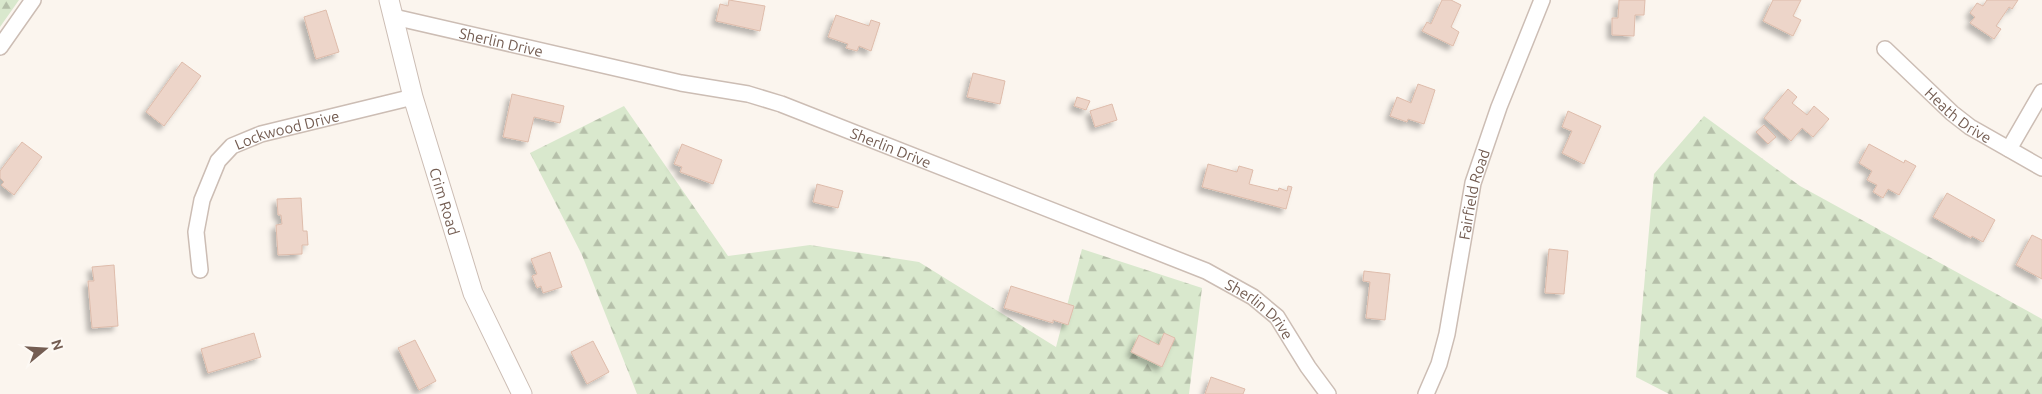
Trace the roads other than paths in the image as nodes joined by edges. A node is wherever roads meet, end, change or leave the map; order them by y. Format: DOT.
graph roads {
  1 [pos="33,0"];
  2 [pos="1542,0"];
  3 [pos="392,8"];
  4 [pos="0,47"];
  5 [pos="1885,50"];
  6 [pos="2042,92"];
  7 [pos="413,97"];
  8 [pos="2009,149"];
  9 [pos="2042,168"];
  10 [pos="200,270"];
  11 [pos="522,394"];
  12 [pos="1328,394"];
  13 [pos="1426,394"];
  1 -- 4 [label="street"];
  2 -- 13 [label="street, Fairfield Road"];
  3 -- 7 [label="street, Crim Road"];
  3 -- 12 [label="street, Sherlin Drive"];
  5 -- 8 [label="street, Heath Drive"];
  6 -- 8 [label="street"];
  7 -- 10 [label="street, Lockwood Drive"];
  7 -- 11 [label="street, Crim Road"];
  8 -- 9 [label="street, Heath Drive"];
}
